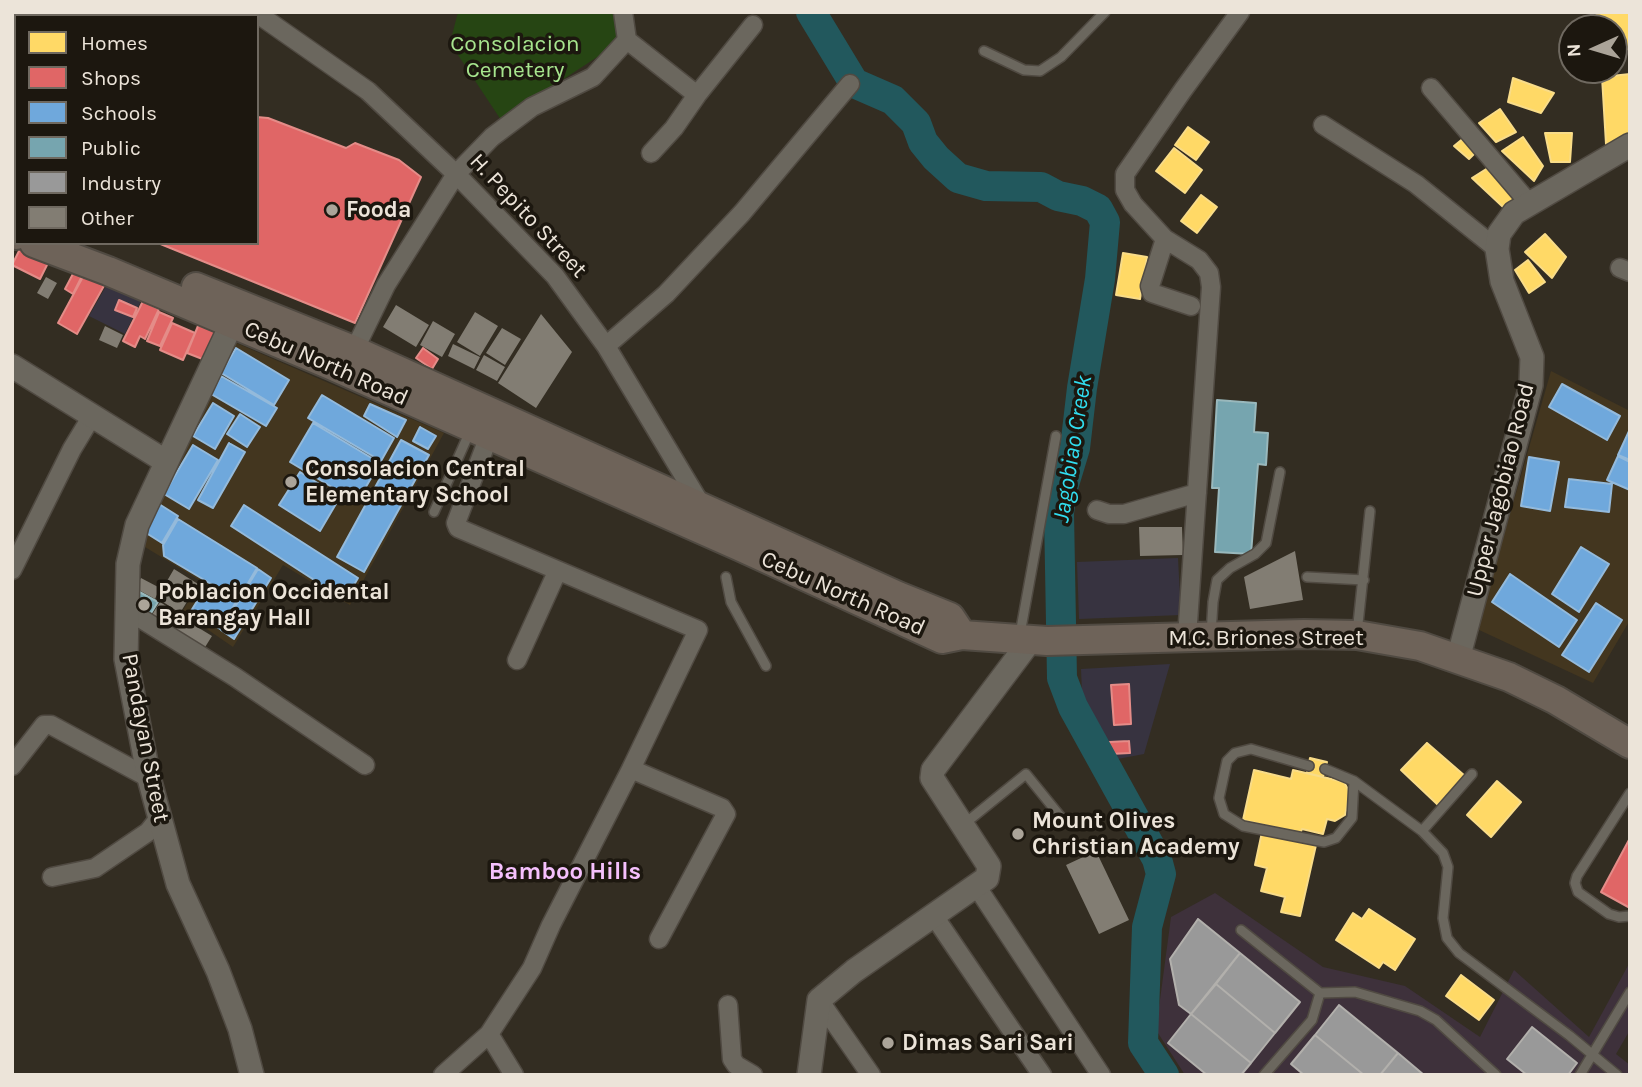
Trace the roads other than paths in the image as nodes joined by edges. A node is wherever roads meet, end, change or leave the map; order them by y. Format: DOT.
graph roads {
  1 [pos="624,12"];
  2 [pos="1105,12"];
  3 [pos="1240,12"];
  4 [pos="259,15"];
  5 [pos="753,25"];
  6 [pos="627,40"];
  7 [pos="984,51"];
  8 [pos="850,84"];
  9 [pos="1431,88"];
  10 [pos="697,95"];
  11 [pos="1323,125"];
  12 [pos="1630,145"];
  13 [pos="650,153"];
  14 [pos="456,174"];
  15 [pos="1530,202"];
  16 [pos="1165,239"];
  17 [pos="39,245"];
  18 [pos="91,245"];
  19 [pos="1497,249"];
  20 [pos="1191,306"];
  21 [pos="232,323"];
  22 [pos="606,346"];
  23 [pos="349,361"];
  24 [pos="12,366"];
  25 [pos="92,416"];
  26 [pos="480,431"];
  27 [pos="1056,436"];
  28 [pos="165,461"];
  29 [pos="1280,472"];
  30 [pos="1197,493"];
  31 [pos="703,508"];
  32 [pos="1097,510"];
  33 [pos="1370,511"];
  34 [pos="434,512"];
  35 [pos="12,570"];
  36 [pos="557,572"];
  37 [pos="726,576"];
  38 [pos="1307,577"];
  39 [pos="1364,580"];
  40 [pos="127,610"];
  41 [pos="962,635"];
  42 [pos="1357,635"];
  43 [pos="1199,637"];
  44 [pos="1042,641"];
  45 [pos="1458,659"];
  46 [pos="517,660"];
  47 [pos="766,666"];
  48 [pos="1626,739"];
  49 [pos="365,765"];
  50 [pos="12,766"];
  51 [pos="1309,766"];
  52 [pos="631,769"];
  53 [pos="1325,769"];
  54 [pos="1472,774"];
  55 [pos="149,778"];
  56 [pos="1354,781"];
  57 [pos="1629,794"];
  58 [pos="1060,816"];
  59 [pos="159,818"];
  60 [pos="962,826"];
  61 [pos="1422,831"];
  62 [pos="52,877"];
  63 [pos="977,887"];
  64 [pos="934,916"];
  65 [pos="1630,916"];
  66 [pos="1241,930"];
  67 [pos="659,939"];
  68 [pos="1630,992"];
  69 [pos="1320,993"];
  70 [pos="819,1000"];
  71 [pos="729,1005"];
  72 [pos="489,1034"];
  73 [pos="1592,1054"];
  74 [pos="252,1075"];
  75 [pos="443,1075"];
  76 [pos="514,1075"];
  77 [pos="752,1075"];
  78 [pos="809,1075"];
  79 [pos="871,1075"];
  80 [pos="1042,1075"];
  81 [pos="1101,1075"];
  82 [pos="1264,1075"];
  83 [pos="1496,1075"];
  84 [pos="1580,1075"];
  85 [pos="1617,1075"];
  1 -- 6 [label="street"];
  2 -- 7 [label="lane"];
  3 -- 16 [label="street"];
  4 -- 14 [label="street, H. Pepito Street"];
  5 -- 10 [label="street"];
  6 -- 10 [label="street"];
  6 -- 14 [label="street"];
  8 -- 22 [label="street"];
  9 -- 15 [label="street"];
  10 -- 13 [label="street"];
  11 -- 19 [label="street"];
  12 -- 15 [label="street"];
  14 -- 22 [label="street, H. Pepito Street"];
  14 -- 23 [label="street"];
  15 -- 19 [label="street"];
  16 -- 20 [label="street"];
  16 -- 30 [label="street"];
  17 -- 21 [label="main road, Cebu North Road"];
  18 -- 23 [label="main road, Cebu North Road"];
  19 -- 45 [label="street, Upper Jagobiao Road"];
  21 -- 23 [label="main road, Cebu North Road"];
  21 -- 28 [label="street, Pandayan Street"];
  22 -- 31 [label="street, H. Pepito Street"];
  23 -- 26 [label="main road, Cebu North Road"];
  23 -- 31 [label="main road, Cebu North Road"];
  24 -- 25 [label="street"];
  25 -- 28 [label="street"];
  25 -- 35 [label="street"];
  26 -- 34 [label="lane"];
  26 -- 36 [label="street"];
  26 -- 41 [label="main road, Cebu North Road"];
  27 -- 44 [label="lane"];
  28 -- 40 [label="street, Pandayan Street"];
  29 -- 43 [label="lane"];
  30 -- 32 [label="street"];
  30 -- 43 [label="street"];
  31 -- 41 [label="main road, Cebu North Road"];
  33 -- 39 [label="lane"];
  36 -- 46 [label="street"];
  36 -- 52 [label="street"];
  37 -- 47 [label="lane"];
  38 -- 39 [label="lane"];
  39 -- 42 [label="lane"];
  40 -- 49 [label="street"];
  40 -- 55 [label="street, Pandayan Street"];
  41 -- 44 [label="main road, M.C. Briones Street"];
  42 -- 43 [label="main road, M.C. Briones Street"];
  42 -- 45 [label="main road, M.C. Briones Street"];
  43 -- 44 [label="main road, M.C. Briones Street"];
  44 -- 60 [label="street"];
  45 -- 48 [label="main road, M.C. Briones Street"];
  50 -- 55 [label="street"];
  51 -- 56 [label="lane"];
  52 -- 67 [label="street"];
  52 -- 72 [label="street"];
  53 -- 56 [label="lane"];
  54 -- 61 [label="lane"];
  55 -- 59 [label="street, Pandayan Street"];
  56 -- 61 [label="lane"];
  57 -- 65 [label="lane"];
  58 -- 60 [label="lane"];
  59 -- 62 [label="street"];
  59 -- 74 [label="street, Pandayan Street"];
  60 -- 63 [label="street"];
  61 -- 73 [label="lane"];
  63 -- 64 [label="street"];
  63 -- 81 [label="street"];
  64 -- 70 [label="street"];
  64 -- 80 [label="street"];
  66 -- 69 [label="lane"];
  68 -- 73 [label="lane"];
  69 -- 82 [label="lane"];
  69 -- 83 [label="lane"];
  70 -- 78 [label="street"];
  70 -- 79 [label="street"];
  71 -- 77 [label="street"];
  72 -- 75 [label="street"];
  72 -- 76 [label="street"];
  73 -- 84 [label="lane"];
  73 -- 85 [label="lane"];
}
